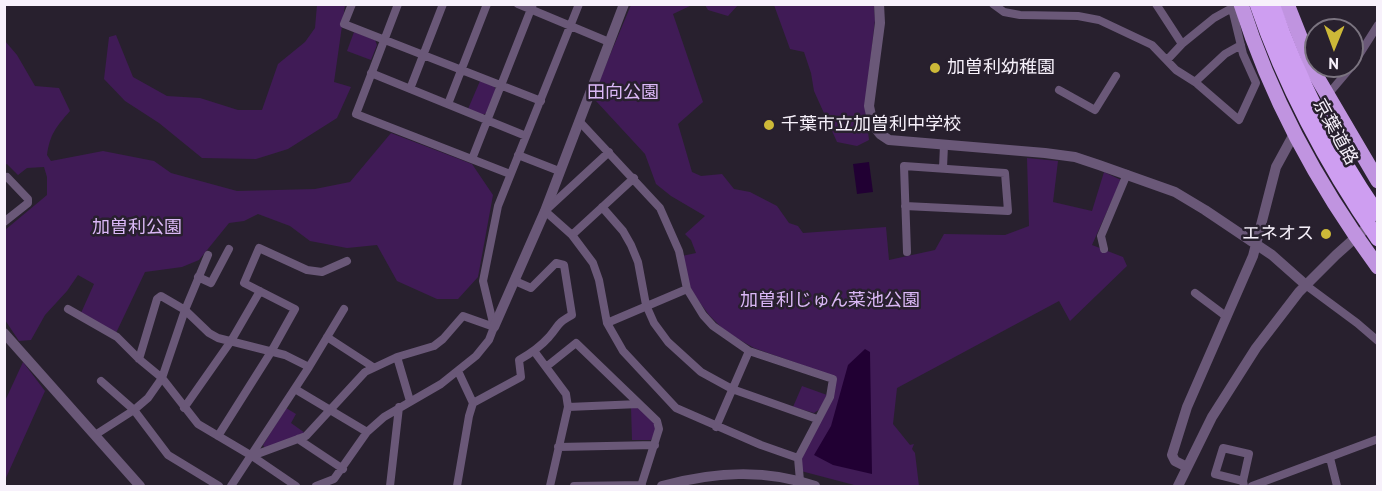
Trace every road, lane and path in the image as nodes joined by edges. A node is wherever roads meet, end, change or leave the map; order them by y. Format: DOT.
graph roads {
  1 [pos="352,4"];
  2 [pos="398,4"];
  3 [pos="443,4"];
  4 [pos="487,4"];
  5 [pos="518,4"];
  6 [pos="579,4"];
  7 [pos="624,4"];
  8 [pos="879,4"];
  9 [pos="993,4"];
  10 [pos="1156,4"];
  11 [pos="1257,4"];
  12 [pos="1272,4"];
  13 [pos="1287,4"];
  14 [pos="1235,6"];
  15 [pos="532,7"];
  16 [pos="1377,25"];
  17 [pos="570,26"];
  18 [pos="384,40"];
  19 [pos="609,42"];
  20 [pos="1182,44"];
  21 [pos="1241,45"];
  22 [pos="1364,46"];
  23 [pos="423,55"];
  24 [pos="1167,60"];
  25 [pos="461,70"];
  26 [pos="371,74"];
  27 [pos="1116,75"];
  28 [pos="1342,78"];
  29 [pos="1195,82"];
  30 [pos="501,86"];
  31 [pos="410,89"];
  32 [pos="1059,90"];
  33 [pos="1325,99"];
  34 [pos="541,102"];
  35 [pos="448,104"];
  36 [pos="487,120"];
  37 [pos="579,121"];
  38 [pos="1296,132"];
  39 [pos="526,136"];
  40 [pos="944,145"];
  41 [pos="609,152"];
  42 [pos="518,155"];
  43 [pos="472,159"];
  44 [pos="943,168"];
  45 [pos="559,171"];
  46 [pos="510,174"];
  47 [pos="1127,174"];
  48 [pos="7,177"];
  49 [pos="634,178"];
  50 [pos="1377,181"];
  51 [pos="905,206"];
  52 [pos="602,207"];
  53 [pos="545,211"];
  54 [pos="1377,216"];
  55 [pos="4,222"];
  56 [pos="572,235"];
  57 [pos="1359,235"];
  58 [pos="1377,239"];
  59 [pos="1257,245"];
  60 [pos="229,249"];
  61 [pos="1104,249"];
  62 [pos="907,252"];
  63 [pos="208,255"];
  64 [pos="347,261"];
  65 [pos="1377,267"];
  66 [pos="198,277"];
  67 [pos="515,281"];
  68 [pos="1307,286"];
  69 [pos="687,289"];
  70 [pos="260,291"];
  71 [pos="1195,293"];
  72 [pos="646,305"];
  73 [pos="68,309"];
  74 [pos="344,309"];
  75 [pos="185,310"];
  76 [pos="1227,317"];
  77 [pos="607,323"];
  78 [pos="494,327"];
  79 [pos="5,332"];
  80 [pos="327,337"];
  81 [pos="231,341"];
  82 [pos="1377,341"];
  83 [pos="534,351"];
  84 [pos="749,351"];
  85 [pos="271,352"];
  86 [pos="397,357"];
  87 [pos="139,359"];
  88 [pos="309,367"];
  89 [pos="373,367"];
  90 [pos="546,367"];
  91 [pos="458,372"];
  92 [pos="162,378"];
  93 [pos="101,381"];
  94 [pos="295,389"];
  95 [pos="732,389"];
  96 [pos="410,401"];
  97 [pos="473,403"];
  98 [pos="639,404"];
  99 [pos="399,407"];
  100 [pos="568,407"];
  101 [pos="184,408"];
  102 [pos="134,410"];
  103 [pos="329,410"];
  104 [pos="817,419"];
  105 [pos="716,427"];
  106 [pos="367,432"];
  107 [pos="95,435"];
  108 [pos="218,436"];
  109 [pos="298,439"];
  110 [pos="1377,440"];
  111 [pos="655,445"];
  112 [pos="558,447"];
  113 [pos="252,456"];
  114 [pos="798,458"];
  115 [pos="1330,458"];
  116 [pos="1187,467"];
  117 [pos="343,469"];
  118 [pos="800,481"];
  119 [pos="1243,484"];
  120 [pos="140,486"];
  121 [pos="219,486"];
  122 [pos="231,486"];
  123 [pos="296,486"];
  124 [pos="316,486"];
  125 [pos="390,486"];
  126 [pos="458,486"];
  127 [pos="550,486"];
  128 [pos="574,486"];
  129 [pos="642,486"];
  130 [pos="662,486"];
  131 [pos="815,486"];
  132 [pos="1178,486"];
  133 [pos="1252,486"];
  134 [pos="1337,486"];
  1 -- 18 [label="street"];
  2 -- 18 [label="street"];
  3 -- 23 [label="street"];
  4 -- 25 [label="street"];
  5 -- 15 [label="street"];
  6 -- 17 [label="street"];
  7 -- 19 [label="street"];
  8 -- 40 [label="street"];
  9 -- 24 [label="street"];
  10 -- 20 [label="street"];
  11 -- 58 [label="highway, 京葉道路"];
  12 -- 54 [label="highway, 京葉道路"];
  13 -- 33 [label="highway"];
  14 -- 20 [label="street"];
  14 -- 21 [label="street"];
  14 -- 38 [label="highway"];
  15 -- 17 [label="street"];
  15 -- 30 [label="street"];
  16 -- 22 [label="street"];
  17 -- 19 [label="street"];
  17 -- 34 [label="street"];
  18 -- 23 [label="street"];
  18 -- 26 [label="street"];
  19 -- 37 [label="street"];
  20 -- 24 [label="street"];
  21 -- 29 [label="street"];
  21 -- 29 [label="street"];
  23 -- 25 [label="street"];
  23 -- 31 [label="street"];
  24 -- 29 [label="street"];
  25 -- 30 [label="street"];
  25 -- 35 [label="street"];
  26 -- 31 [label="street"];
  26 -- 43 [label="street"];
  27 -- 32 [label="street"];
  28 -- 33 [label="street"];
  30 -- 34 [label="street"];
  30 -- 36 [label="street"];
  31 -- 35 [label="street"];
  33 -- 38 [label="street"];
  33 -- 50 [label="highway"];
  34 -- 39 [label="street"];
  35 -- 36 [label="street"];
  36 -- 39 [label="street"];
  36 -- 43 [label="street"];
  37 -- 41 [label="street"];
  37 -- 45 [label="street"];
  38 -- 57 [label="highway"];
  38 -- 59 [label="street"];
  39 -- 42 [label="street"];
  40 -- 44 [label="street"];
  40 -- 47 [label="street"];
  41 -- 49 [label="street"];
  41 -- 53 [label="street"];
  42 -- 45 [label="street"];
  42 -- 46 [label="street"];
  43 -- 46 [label="street"];
  44 -- 51 [label="street"];
  44 -- 51 [label="street"];
  45 -- 53 [label="street"];
  46 -- 78 [label="street"];
  47 -- 59 [label="street"];
  47 -- 61 [label="street"];
  48 -- 55 [label="street"];
  49 -- 52 [label="street"];
  49 -- 69 [label="street"];
  51 -- 62 [label="street"];
  52 -- 56 [label="street"];
  52 -- 72 [label="street"];
  53 -- 56 [label="street"];
  53 -- 67 [label="street"];
  54 -- 57 [label="street"];
  56 -- 77 [label="street"];
  57 -- 65 [label="highway"];
  57 -- 68 [label="street"];
  59 -- 68 [label="street"];
  59 -- 76 [label="street"];
  60 -- 66 [label="street"];
  63 -- 66 [label="street"];
  64 -- 70 [label="street"];
  66 -- 75 [label="street"];
  67 -- 78 [label="street"];
  67 -- 83 [label="street"];
  68 -- 82 [label="street"];
  68 -- 116 [label="street"];
  69 -- 72 [label="street"];
  69 -- 84 [label="street"];
  70 -- 81 [label="street"];
  70 -- 85 [label="street"];
  71 -- 76 [label="street"];
  72 -- 77 [label="street"];
  72 -- 95 [label="street"];
  73 -- 87 [label="street"];
  74 -- 80 [label="street"];
  75 -- 81 [label="street"];
  75 -- 87 [label="street"];
  75 -- 92 [label="street"];
  76 -- 116 [label="street"];
  77 -- 105 [label="street"];
  78 -- 86 [label="street"];
  78 -- 91 [label="street"];
  79 -- 107 [label="street"];
  80 -- 88 [label="street"];
  80 -- 89 [label="street"];
  81 -- 85 [label="street"];
  81 -- 101 [label="street"];
  83 -- 90 [label="street"];
  83 -- 97 [label="street"];
  84 -- 95 [label="street"];
  84 -- 104 [label="street"];
  85 -- 88 [label="street"];
  85 -- 108 [label="street"];
  86 -- 89 [label="street"];
  86 -- 96 [label="street"];
  87 -- 92 [label="street"];
  88 -- 94 [label="street"];
  89 -- 103 [label="street"];
  90 -- 98 [label="street"];
  90 -- 100 [label="street"];
  91 -- 96 [label="street"];
  91 -- 97 [label="street"];
  92 -- 101 [label="street"];
  92 -- 102 [label="street"];
  93 -- 102 [label="street"];
  94 -- 103 [label="street"];
  94 -- 113 [label="street"];
  95 -- 104 [label="street"];
  95 -- 105 [label="street"];
  96 -- 99 [label="street"];
  97 -- 126 [label="street"];
  98 -- 100 [label="street"];
  98 -- 111 [label="street"];
  99 -- 106 [label="street"];
  99 -- 125 [label="street"];
  100 -- 112 [label="street"];
  101 -- 108 [label="street"];
  102 -- 107 [label="street"];
  102 -- 121 [label="street"];
  103 -- 106 [label="street"];
  103 -- 109 [label="street"];
  104 -- 114 [label="street"];
  105 -- 114 [label="street"];
  106 -- 117 [label="street"];
  107 -- 120 [label="street"];
  108 -- 113 [label="street"];
  109 -- 113 [label="street"];
  109 -- 117 [label="street"];
  110 -- 115 [label="street"];
  111 -- 112 [label="street"];
  111 -- 129 [label="street"];
  112 -- 127 [label="street"];
  113 -- 122 [label="street"];
  113 -- 123 [label="street"];
  114 -- 118 [label="street"];
  115 -- 133 [label="street"];
  115 -- 134 [label="street"];
  116 -- 132 [label="street"];
  117 -- 124 [label="street"];
  118 -- 130 [label="street"];
  118 -- 131 [label="street"];
  119 -- 119 [label="street"];
  128 -- 129 [label="street"];
}
